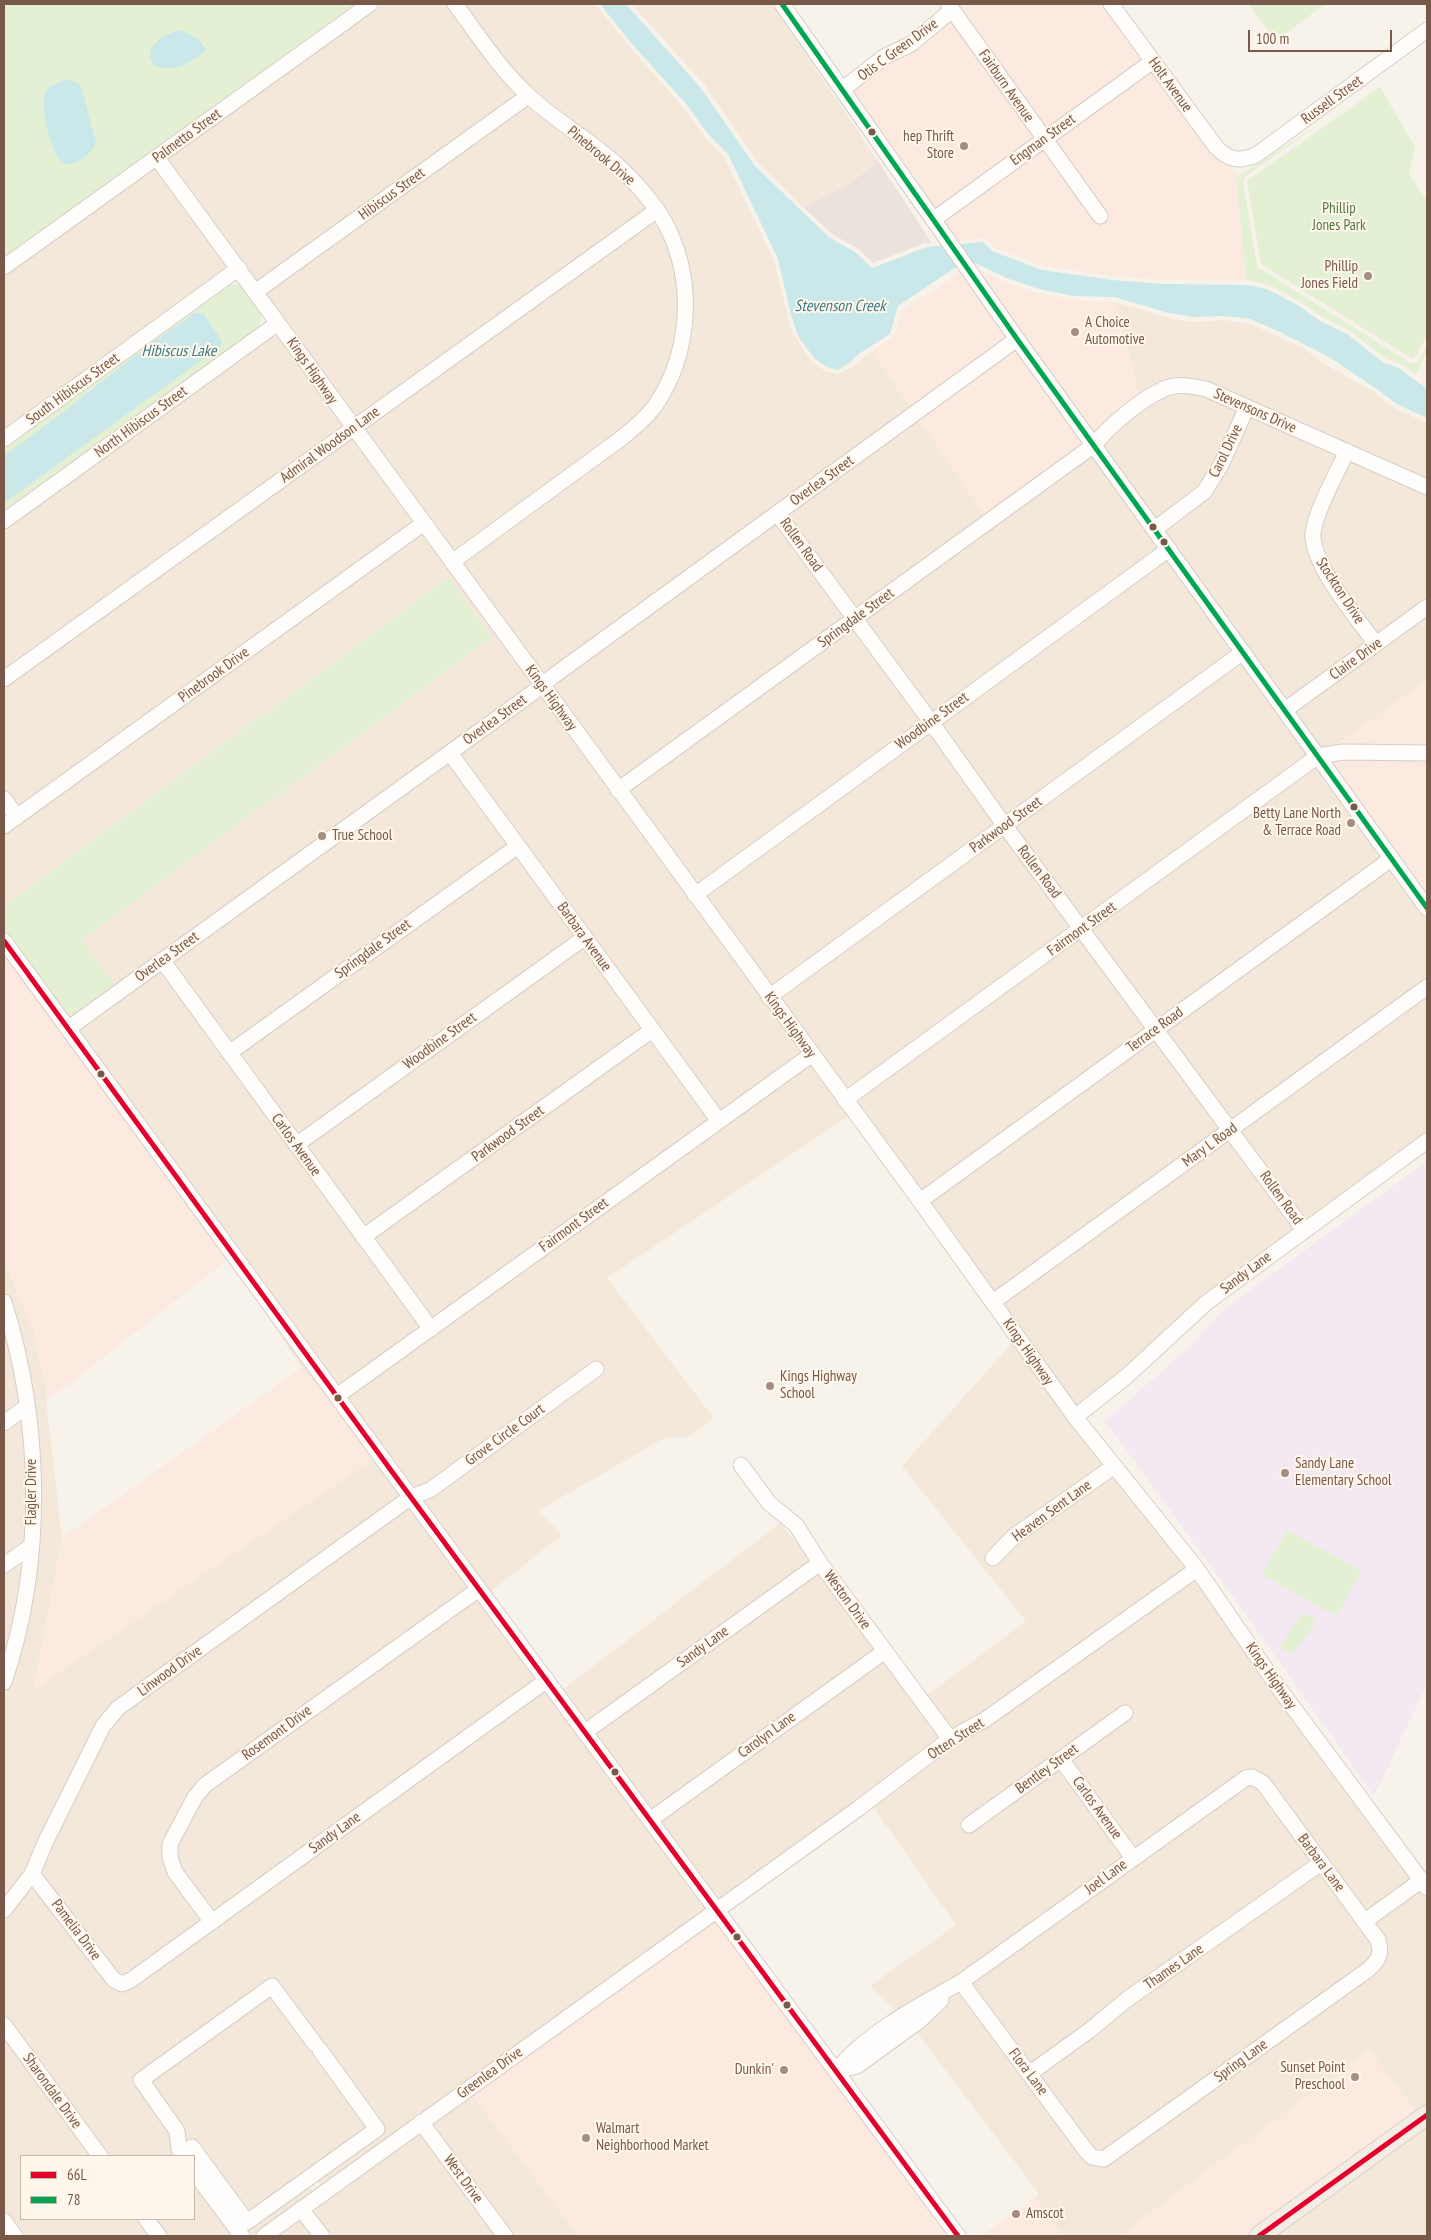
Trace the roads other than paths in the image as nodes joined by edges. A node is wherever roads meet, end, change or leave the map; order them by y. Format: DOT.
graph roads {
  1 [pos="370,4"];
  2 [pos="455,4"];
  3 [pos="782,4"];
  4 [pos="1111,4"];
  5 [pos="950,7"];
  6 [pos="1427,30"];
  7 [pos="1153,61"];
  8 [pos="843,89"];
  9 [pos="528,96"];
  10 [pos="1044,139"];
  11 [pos="157,158"];
  12 [pos="1234,160"];
  13 [pos="657,210"];
  14 [pos="1100,216"];
  15 [pos="933,220"];
  16 [pos="4,267"];
  17 [pos="238,268"];
  18 [pos="255,292"];
  19 [pos="278,323"];
  20 [pos="1017,339"];
  21 [pos="1247,407"];
  22 [pos="353,428"];
  23 [pos="4,439"];
  24 [pos="1094,445"];
  25 [pos="1347,451"];
  26 [pos="1427,487"];
  27 [pos="777,513"];
  28 [pos="4,521"];
  29 [pos="424,523"];
  30 [pos="1155,529"];
  31 [pos="1170,549"];
  32 [pos="452,562"];
  33 [pos="1427,607"];
  34 [pos="855,619"];
  35 [pos="1376,644"];
  36 [pos="1243,652"];
  37 [pos="4,679"];
  38 [pos="541,686"];
  39 [pos="1285,710"];
  40 [pos="931,722"];
  41 [pos="450,753"];
  42 [pos="1427,753"];
  43 [pos="1318,756"];
  44 [pos="618,790"];
  45 [pos="4,799"];
  46 [pos="16,816"];
  47 [pos="4,826"];
  48 [pos="1005,826"];
  49 [pos="518,846"];
  50 [pos="1391,859"];
  51 [pos="695,895"];
  52 [pos="1427,908"];
  53 [pos="1082,929"];
  54 [pos="584,938"];
  55 [pos="4,941"];
  56 [pos="162,960"];
  57 [pos="1427,987"];
  58 [pos="769,997"];
  59 [pos="68,1028"];
  60 [pos="1156,1029"];
  61 [pos="652,1030"];
  62 [pos="229,1053"];
  63 [pos="811,1055"];
  64 [pos="845,1100"];
  65 [pos="719,1121"];
  66 [pos="1230,1130"];
  67 [pos="1427,1141"];
  68 [pos="296,1145"];
  69 [pos="920,1201"];
  70 [pos="1304,1230"];
  71 [pos="363,1238"];
  72 [pos="4,1302"];
  73 [pos="993,1302"];
  74 [pos="431,1329"];
  75 [pos="596,1369"];
  76 [pos="337,1396"];
  77 [pos="26,1407"];
  78 [pos="1075,1417"];
  79 [pos="4,1423"];
  80 [pos="741,1465"];
  81 [pos="1113,1467"];
  82 [pos="412,1497"];
  83 [pos="30,1546"];
  84 [pos="993,1558"];
  85 [pos="820,1562"];
  86 [pos="4,1565"];
  87 [pos="1197,1570"];
  88 [pos="479,1589"];
  89 [pos="885,1651"];
  90 [pos="547,1680"];
  91 [pos="4,1682"];
  92 [pos="1125,1713"];
  93 [pos="585,1732"];
  94 [pos="950,1738"];
  95 [pos="1061,1759"];
  96 [pos="1252,1777"];
  97 [pos="650,1820"];
  98 [pos="969,1825"];
  99 [pos="1133,1858"];
  100 [pos="1321,1863"];
  101 [pos="32,1874"];
  102 [pos="1424,1884"];
  103 [pos="716,1909"];
  104 [pos="4,1910"];
  105 [pos="1365,1921"];
  106 [pos="212,1922"];
  107 [pos="1380,1956"];
  108 [pos="961,1982"];
  109 [pos="122,1984"];
  110 [pos="4,2026"];
  111 [pos="836,2071"];
  112 [pos="1029,2074"];
  113 [pos="1427,2115"];
  114 [pos="422,2122"];
  115 [pos="188,2151"];
  116 [pos="99,2155"];
  117 [pos="195,2159"];
  118 [pos="1098,2159"];
  119 [pos="195,2173"];
  120 [pos="309,2177"];
  121 [pos="321,2194"];
  122 [pos="301,2208"];
  123 [pos="147,2220"];
  124 [pos="4,2221"];
  125 [pos="15,2236"];
  126 [pos="159,2236"];
  127 [pos="242,2236"];
  128 [pos="264,2236"];
  129 [pos="322,2236"];
  130 [pos="505,2236"];
  131 [pos="958,2236"];
  132 [pos="1259,2236"];
  1 -- 11 [label="street, Palmetto Street"];
  2 -- 9 [label="street, Pinebrook Drive"];
  3 -- 8 [label="street"];
  4 -- 7 [label="street, Holt Avenue"];
  5 -- 8 [label="street, Otis C Green Drive"];
  5 -- 10 [label="street, Fairburn Avenue"];
  6 -- 12 [label="street, Russell Street"];
  7 -- 10 [label="street, Engman Street"];
  7 -- 12 [label="street, Holt Avenue"];
  8 -- 15 [label="street"];
  9 -- 13 [label="street, Pinebrook Drive"];
  9 -- 18 [label="street, Hibiscus Street"];
  10 -- 14 [label="street, Fairburn Avenue"];
  10 -- 15 [label="street, Engman Street"];
  11 -- 16 [label="street, Palmetto Street"];
  11 -- 17 [label="street, Kings Highway"];
  13 -- 22 [label="street, Admiral Woodson Lane"];
  13 -- 32 [label="street, Pinebrook Drive"];
  15 -- 20 [label="street"];
  17 -- 18 [label="street, Kings Highway"];
  17 -- 23 [label="street, South Hibiscus Street"];
  18 -- 19 [label="street, Kings Highway"];
  19 -- 22 [label="street, Kings Highway"];
  19 -- 28 [label="street, North Hibiscus Street"];
  20 -- 24 [label="street"];
  20 -- 27 [label="street, Overlea Street"];
  21 -- 24 [label="street, Stevensons Drive"];
  21 -- 25 [label="street, Stevensons Drive"];
  21 -- 30 [label="street, Carol Drive"];
  22 -- 29 [label="street, Kings Highway"];
  22 -- 37 [label="street, Admiral Woodson Lane"];
  24 -- 30 [label="street"];
  24 -- 34 [label="street, Springdale Street"];
  25 -- 26 [label="street, Stevensons Drive"];
  25 -- 35 [label="street, Stockton Drive"];
  27 -- 34 [label="street, Rollen Road"];
  27 -- 38 [label="street, Overlea Street"];
  29 -- 32 [label="street, Kings Highway"];
  29 -- 46 [label="street, Pinebrook Drive"];
  30 -- 31 [label="street"];
  31 -- 36 [label="street"];
  31 -- 40 [label="street, Woodbine Street"];
  32 -- 38 [label="street, Kings Highway"];
  33 -- 35 [label="street, Claire Drive"];
  34 -- 40 [label="street, Rollen Road"];
  34 -- 44 [label="street, Springdale Street"];
  35 -- 39 [label="street, Claire Drive"];
  36 -- 39 [label="street"];
  36 -- 48 [label="street, Parkwood Street"];
  38 -- 41 [label="street, Overlea Street"];
  38 -- 44 [label="street, Kings Highway"];
  39 -- 43 [label="street"];
  40 -- 48 [label="street, Rollen Road"];
  40 -- 51 [label="street, Woodbine Street"];
  41 -- 49 [label="street, Barbara Avenue"];
  41 -- 56 [label="street, Overlea Street"];
  42 -- 43 [label="street"];
  43 -- 50 [label="street"];
  43 -- 53 [label="street, Fairmont Street"];
  44 -- 51 [label="street, Kings Highway"];
  45 -- 46 [label="street"];
  46 -- 47 [label="street, Pinebrook Drive"];
  48 -- 53 [label="street, Rollen Road"];
  48 -- 58 [label="street, Parkwood Street"];
  49 -- 54 [label="street, Barbara Avenue"];
  49 -- 62 [label="street, Springdale Street"];
  50 -- 52 [label="street"];
  50 -- 60 [label="street, Terrace Road"];
  51 -- 58 [label="street, Kings Highway"];
  53 -- 60 [label="street, Rollen Road"];
  53 -- 64 [label="street, Fairmont Street"];
  54 -- 61 [label="street, Barbara Avenue"];
  54 -- 68 [label="street, Woodbine Street"];
  55 -- 59 [label="street"];
  56 -- 59 [label="street, Overlea Street"];
  56 -- 62 [label="street, Carlos Avenue"];
  57 -- 66 [label="street, Mary L Road"];
  58 -- 63 [label="street, Kings Highway"];
  59 -- 76 [label="street"];
  60 -- 66 [label="street, Rollen Road"];
  60 -- 69 [label="street, Terrace Road"];
  61 -- 65 [label="street, Barbara Avenue"];
  61 -- 71 [label="street, Parkwood Street"];
  62 -- 68 [label="street, Carlos Avenue"];
  63 -- 64 [label="street, Kings Highway"];
  63 -- 65 [label="street, Fairmont Street"];
  64 -- 69 [label="street, Kings Highway"];
  65 -- 74 [label="street, Fairmont Street"];
  66 -- 70 [label="street, Rollen Road"];
  66 -- 73 [label="street, Mary L Road"];
  67 -- 70 [label="street, Sandy Lane"];
  68 -- 71 [label="street, Carlos Avenue"];
  69 -- 73 [label="street, Kings Highway"];
  70 -- 78 [label="street, Sandy Lane"];
  71 -- 74 [label="street, Carlos Avenue"];
  72 -- 77 [label="street, Flagler Drive"];
  73 -- 78 [label="street, Kings Highway"];
  74 -- 76 [label="street, Fairmont Street"];
  75 -- 82 [label="street, Grove Circle Court"];
  76 -- 82 [label="street"];
  77 -- 79 [label="street"];
  77 -- 83 [label="street, Flagler Drive"];
  78 -- 81 [label="street, Kings Highway"];
  80 -- 85 [label="street, Weston Drive"];
  81 -- 84 [label="street, Heaven Sent Lane"];
  81 -- 87 [label="street, Kings Highway"];
  82 -- 88 [label="street"];
  82 -- 101 [label="street, Linwood Drive"];
  83 -- 86 [label="street"];
  83 -- 91 [label="street, Flagler Drive"];
  85 -- 89 [label="street, Weston Drive"];
  85 -- 93 [label="street, Sandy Lane"];
  87 -- 94 [label="street, Otten Street"];
  87 -- 102 [label="street, Kings Highway"];
  88 -- 90 [label="street"];
  88 -- 106 [label="street, Rosemont Drive"];
  89 -- 94 [label="street, Weston Drive"];
  89 -- 97 [label="street, Carolyn Lane"];
  90 -- 93 [label="street"];
  90 -- 106 [label="street, Sandy Lane"];
  92 -- 95 [label="street, Bentley Street"];
  93 -- 97 [label="street"];
  94 -- 103 [label="street, Otten Street"];
  95 -- 98 [label="street, Bentley Street"];
  95 -- 99 [label="street, Carlos Avenue"];
  96 -- 99 [label="street, Joel Lane"];
  96 -- 100 [label="street, Barbara Lane"];
  97 -- 103 [label="street"];
  99 -- 108 [label="street, Joel Lane"];
  100 -- 105 [label="street, Barbara Lane"];
  100 -- 112 [label="street, Thames Lane"];
  101 -- 104 [label="street, Linwood Drive"];
  101 -- 109 [label="street, Pamelia Drive"];
  102 -- 105 [label="street"];
  103 -- 111 [label="street"];
  103 -- 114 [label="street, Greenlea Drive"];
  105 -- 107 [label="street, Barbara Lane"];
  106 -- 109 [label="street, Sandy Lane"];
  107 -- 118 [label="street, Spring Lane"];
  108 -- 111 [label="street, Joel Lane"];
  108 -- 112 [label="street, Flora Lane"];
  110 -- 116 [label="street, Sharondale Drive"];
  111 -- 131 [label="street"];
  112 -- 118 [label="street, Flora Lane"];
  113 -- 132 [label="main road"];
  114 -- 121 [label="street, Greenlea Drive"];
  114 -- 130 [label="street, West Drive"];
  115 -- 120 [label="street"];
  117 -- 120 [label="street"];
  119 -- 127 [label="street"];
  120 -- 121 [label="street"];
  121 -- 122 [label="street, Greenlea Drive"];
  122 -- 128 [label="street, Greenlea Drive"];
  122 -- 129 [label="street"];
  123 -- 126 [label="street"];
  124 -- 125 [label="street"];
}
